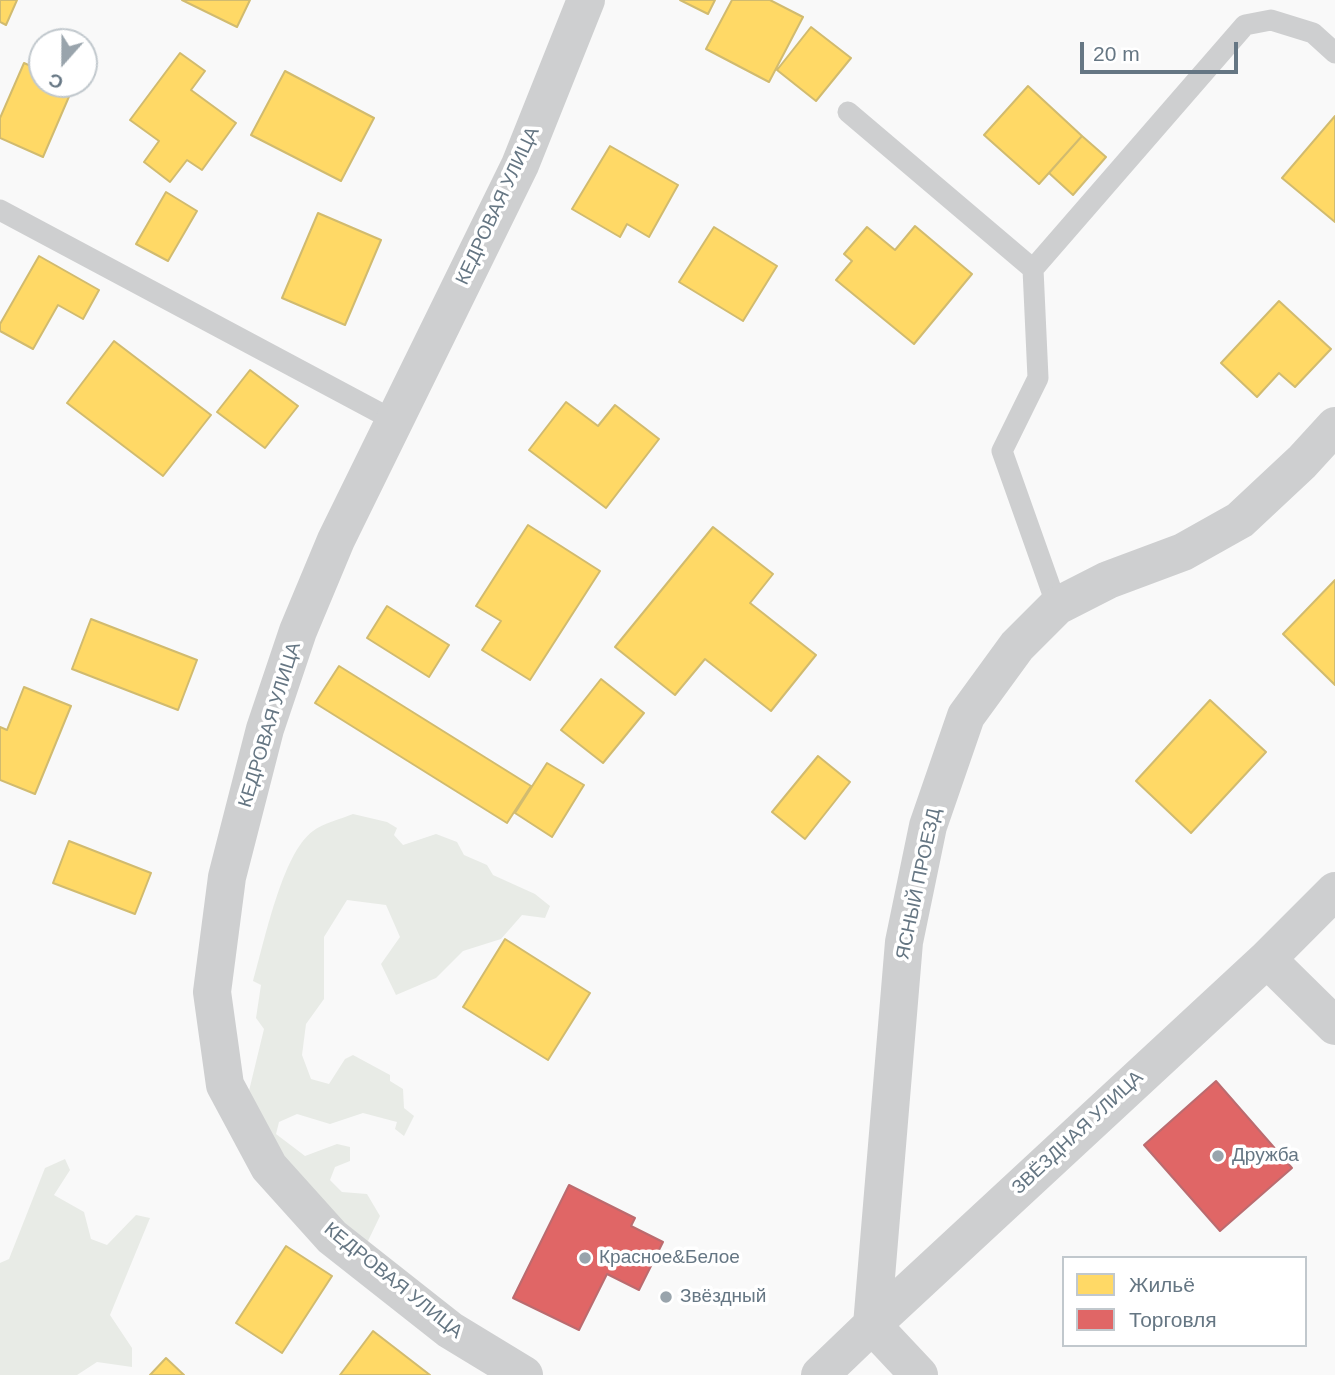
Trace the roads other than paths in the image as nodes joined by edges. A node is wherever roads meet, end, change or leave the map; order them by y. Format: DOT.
graph roads {
  1 [pos="586,0"];
  2 [pos="1335,53"];
  3 [pos="848,112"];
  4 [pos="0,210"];
  5 [pos="1033,269"];
  6 [pos="394,421"];
  7 [pos="1335,426"];
  8 [pos="1057,606"];
  9 [pos="1335,891"];
  10 [pos="1267,959"];
  11 [pos="1335,1026"];
  12 [pos="872,1325"];
  13 [pos="524,1375"];
  14 [pos="820,1375"];
  15 [pos="919,1375"];
  1 -- 6 [label="street, КЕДРОВАЯ УЛИЦА"];
  2 -- 5 [label="lane"];
  3 -- 5 [label="lane"];
  4 -- 6 [label="lane"];
  5 -- 8 [label="lane"];
  6 -- 13 [label="street, КЕДРОВАЯ УЛИЦА"];
  7 -- 8 [label="street, ЯСНЫЙ ПРОЕЗД"];
  8 -- 12 [label="street, ЯСНЫЙ ПРОЕЗД"];
  9 -- 10 [label="street, ЗВЁЗДНАЯ УЛИЦА"];
  10 -- 11 [label="street"];
  10 -- 12 [label="street, ЗВЁЗДНАЯ УЛИЦА"];
  12 -- 14 [label="street, ЗВЁЗДНАЯ УЛИЦА"];
  12 -- 15 [label="street"];
}
